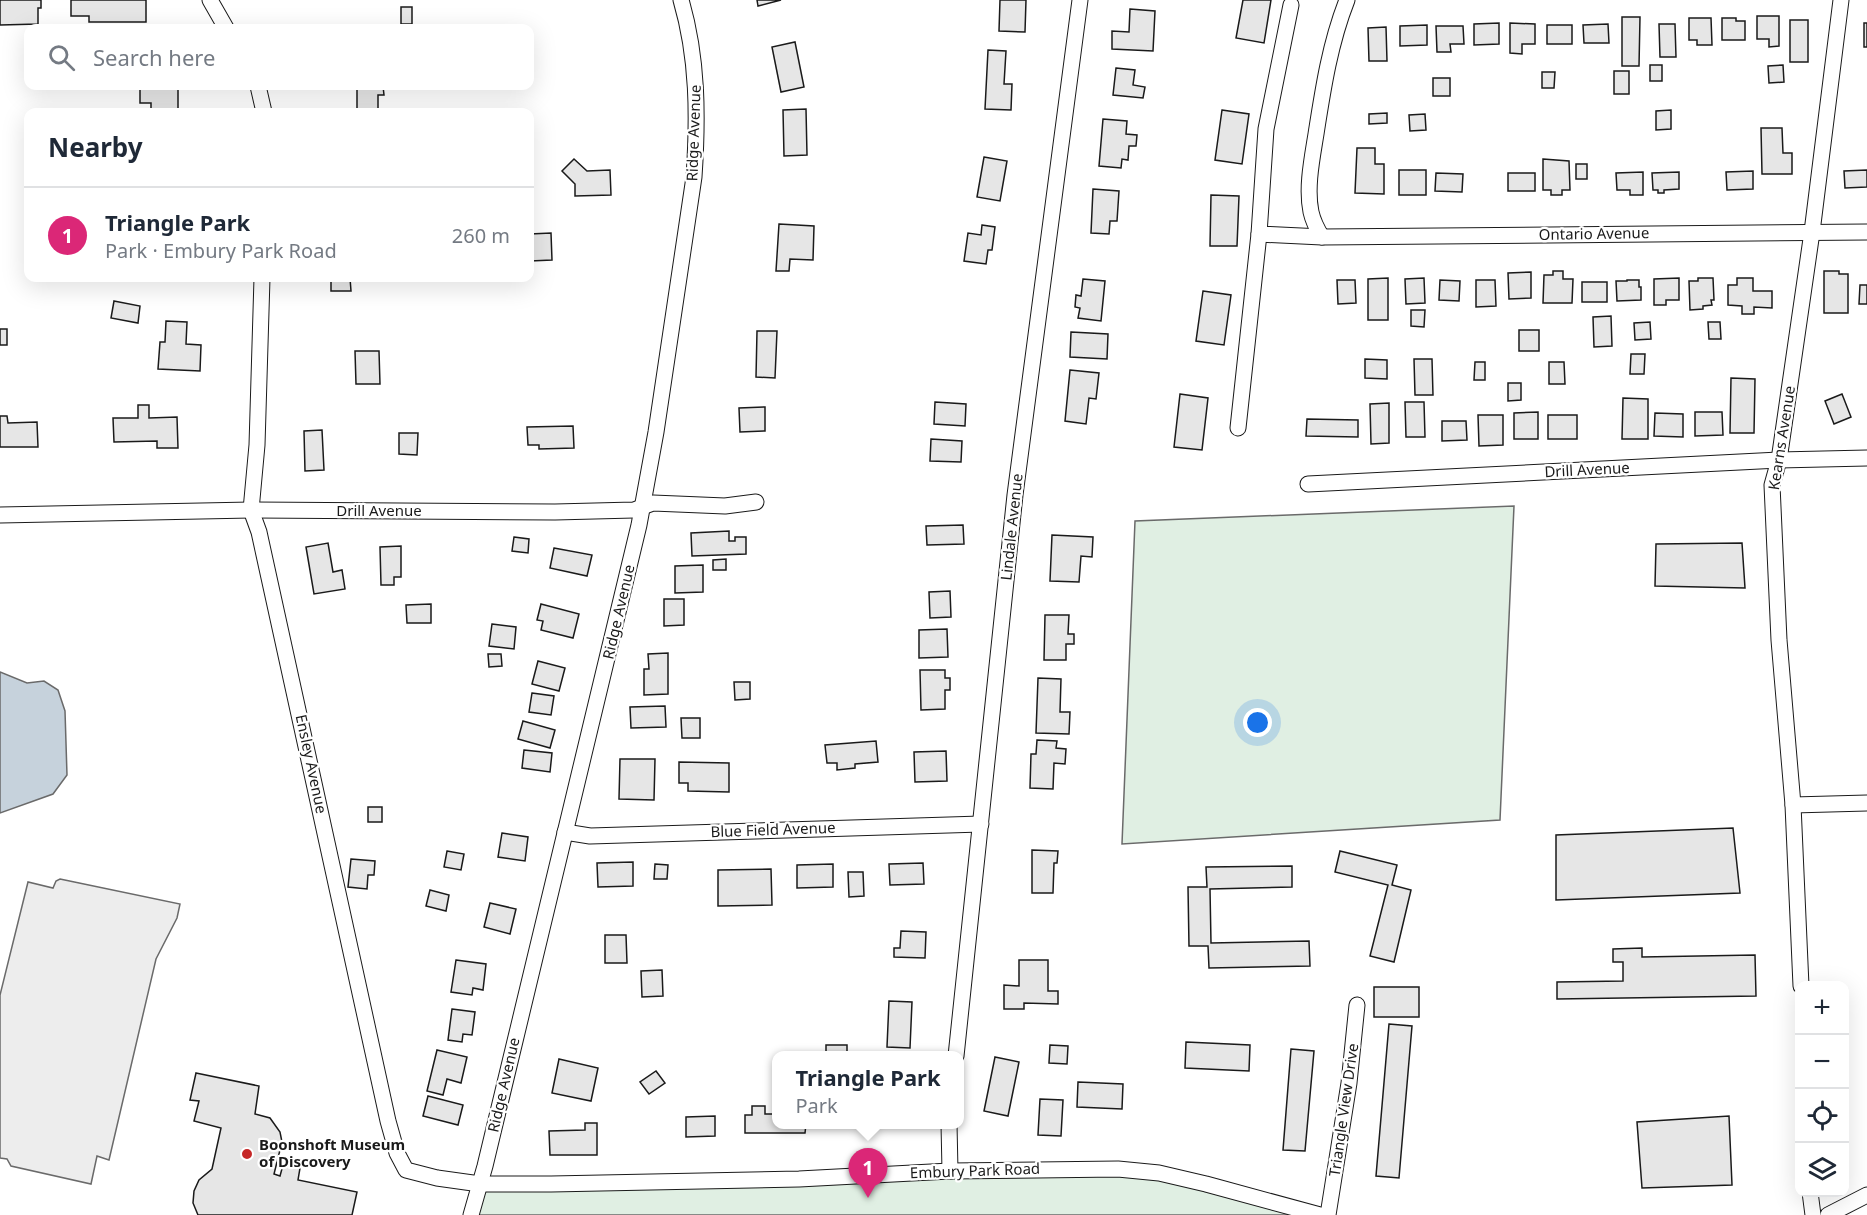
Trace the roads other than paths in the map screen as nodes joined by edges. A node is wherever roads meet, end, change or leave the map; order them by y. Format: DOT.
graph roads {
  1 [pos="210,0"];
  2 [pos="681,0"];
  3 [pos="1080,0"];
  4 [pos="1347,0"];
  5 [pos="1841,0"];
  6 [pos="1291,5"];
  7 [pos="224,24"];
  8 [pos="259,90"];
  9 [pos="263,108"];
  10 [pos="1812,232"];
  11 [pos="1867,232"];
  12 [pos="1259,234"];
  13 [pos="1322,237"];
  14 [pos="262,282"];
  15 [pos="1238,428"];
  16 [pos="1867,458"];
  17 [pos="1779,460"];
  18 [pos="1308,484"];
  19 [pos="756,502"];
  20 [pos="643,507"];
  21 [pos="251,510"];
  22 [pos="0,514"];
  23 [pos="1867,803"];
  24 [pos="1793,805"];
  25 [pos="981,824"];
  26 [pos="565,832"];
  27 [pos="1801,981"];
  28 [pos="1357,1005"];
  29 [pos="957,1051"];
  30 [pos="949,1129"];
  31 [pos="950,1171"];
  32 [pos="480,1184"];
  33 [pos="1867,1195"];
  34 [pos="1811,1197"];
  35 [pos="471,1215"];
  36 [pos="1320,1215"];
  37 [pos="1328,1215"];
  38 [pos="1813,1215"];
  39 [pos="1828,1215"];
  1 -- 7 [label="street"];
  2 -- 20 [label="street, Ridge Avenue"];
  3 -- 25 [label="street, Lindale Avenue"];
  4 -- 13 [label="street"];
  5 -- 10 [label="street, Kearns Avenue"];
  6 -- 12 [label="street"];
  8 -- 9 [label="street"];
  10 -- 11 [label="street, Ontario Avenue"];
  10 -- 13 [label="street, Ontario Avenue"];
  10 -- 17 [label="street, Kearns Avenue"];
  12 -- 13 [label="street, Ontario Avenue"];
  12 -- 15 [label="street"];
  14 -- 21 [label="street, Ensley Avenue"];
  16 -- 17 [label="street, Drill Avenue"];
  17 -- 18 [label="street, Drill Avenue"];
  17 -- 24 [label="street, Kearns Avenue"];
  19 -- 20 [label="street, Drill Avenue"];
  20 -- 21 [label="street, Drill Avenue"];
  20 -- 26 [label="street, Ridge Avenue"];
  21 -- 22 [label="street, Drill Avenue"];
  21 -- 32 [label="street, Ensley Avenue"];
  23 -- 24 [label="street"];
  24 -- 27 [label="street, Kearns Avenue"];
  25 -- 26 [label="street, Blue Field Avenue"];
  25 -- 29 [label="street, Lindale Avenue"];
  26 -- 32 [label="street, Ridge Avenue"];
  28 -- 37 [label="street, Triangle View Drive"];
  30 -- 31 [label="street"];
  31 -- 32 [label="street, Embury Park Road"];
  31 -- 36 [label="street, Embury Park Road"];
  32 -- 35 [label="street, Ridge Avenue"];
  33 -- 39 [label="street"];
  34 -- 38 [label="street"];
}
